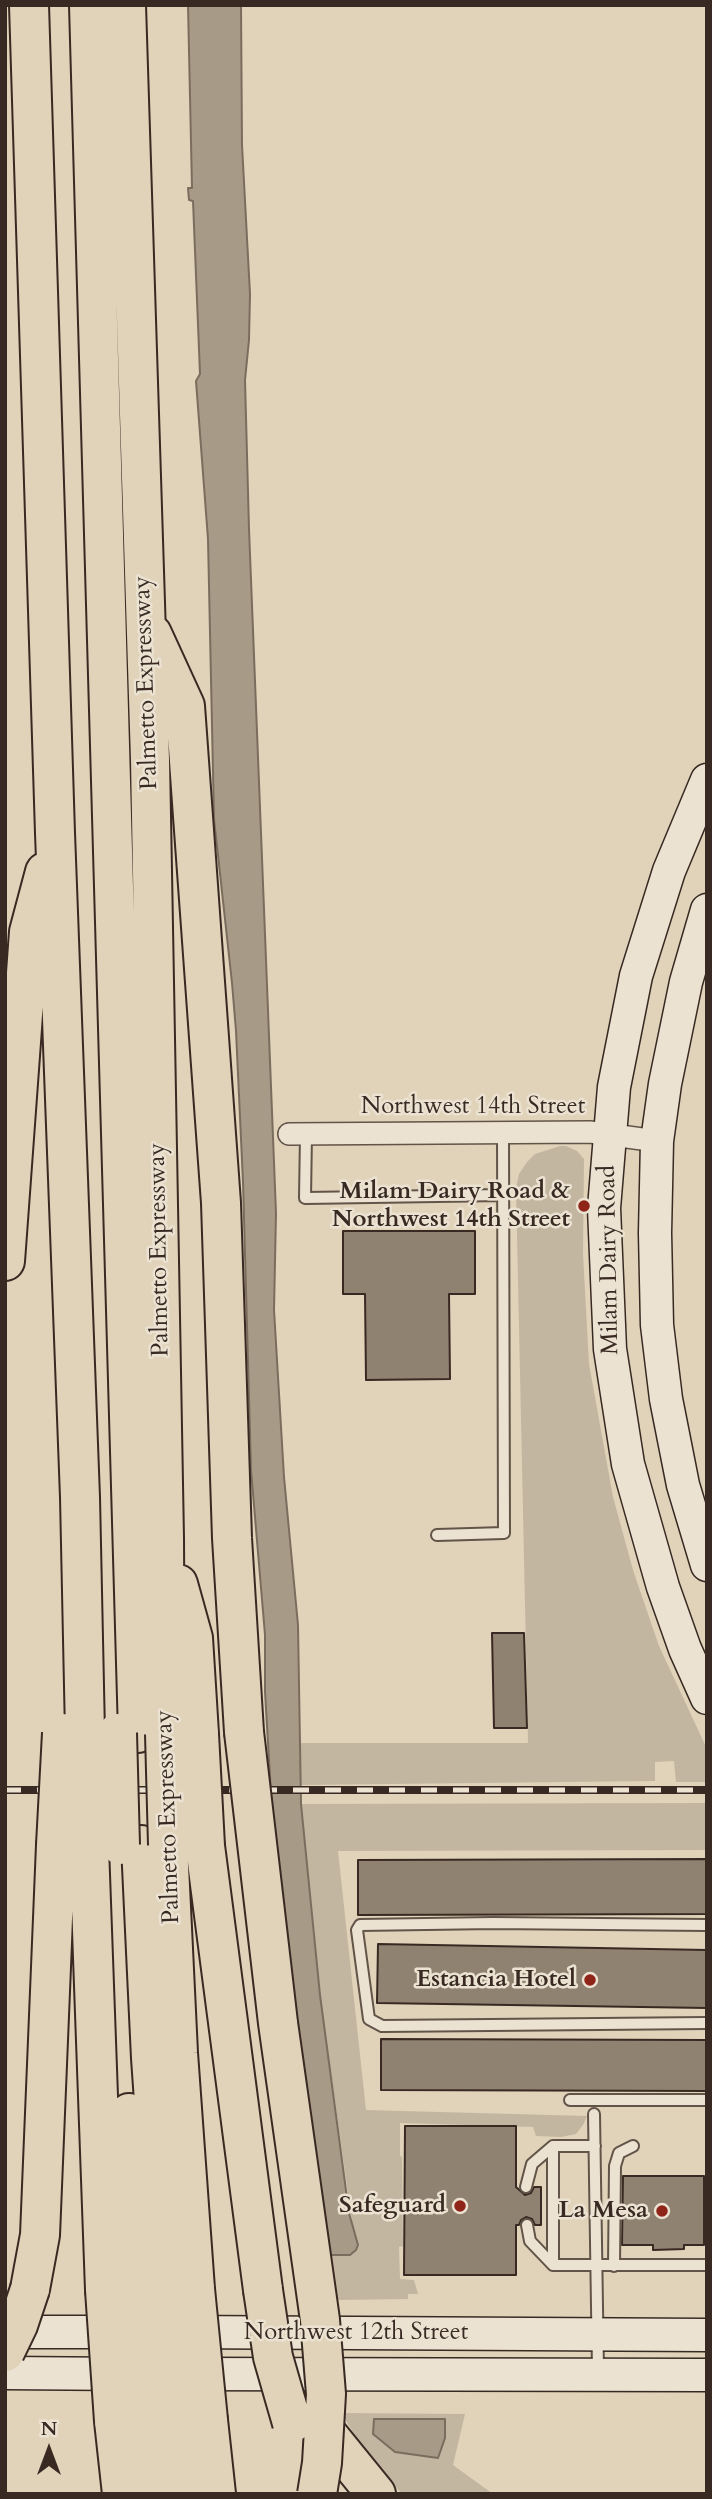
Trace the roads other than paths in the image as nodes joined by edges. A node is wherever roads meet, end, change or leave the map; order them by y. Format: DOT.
graph roads {
  1 [pos="29,5"];
  2 [pos="65,5"];
  3 [pos="89,5"];
  4 [pos="126,5"];
  5 [pos="145,616"];
  6 [pos="707,780"];
  7 [pos="55,833"];
  8 [pos="707,910"];
  9 [pos="503,1133"];
  10 [pos="298,1134"];
  11 [pos="609,1135"];
  12 [pos="657,1141"];
  13 [pos="503,1195"];
  14 [pos="5,1261"];
  15 [pos="437,1535"];
  16 [pos="707,1565"];
  17 [pos="707,1698"];
  18 [pos="128,1733"];
  19 [pos="115,1845"];
  20 [pos="707,1925"];
  21 [pos="707,2023"];
  22 [pos="570,2100"];
  23 [pos="707,2100"];
  24 [pos="594,2114"];
  25 [pos="552,2146"];
  26 [pos="594,2146"];
  27 [pos="633,2146"];
  28 [pos="526,2187"];
  29 [pos="527,2225"];
  30 [pos="552,2265"];
  31 [pos="707,2265"];
  32 [pos="597,2266"];
  33 [pos="614,2266"];
  34 [pos="151,2288"];
  35 [pos="5,2332"];
  36 [pos="598,2333"];
  37 [pos="707,2335"];
  38 [pos="5,2352"];
  39 [pos="5,2374"];
  40 [pos="598,2375"];
  41 [pos="707,2375"];
  42 [pos="301,2417"];
  43 [pos="162,2420"];
  44 [pos="122,2494"];
  45 [pos="152,2494"];
  46 [pos="187,2494"];
  47 [pos="216,2494"];
  48 [pos="317,2494"];
  49 [pos="327,2494"];
  50 [pos="376,2494"];
  1 -- 7 [label="highway"];
  2 -- 18 [label="highway"];
  3 -- 18 [label="highway"];
  4 -- 5 [label="highway, Palmetto Expressway"];
  5 -- 18 [label="highway, Palmetto Expressway"];
  5 -- 48 [label="highway, bridge"];
  6 -- 11 [label="main road, Milam Dairy Road"];
  7 -- 14 [label="highway"];
  7 -- 18 [label="highway"];
  8 -- 12 [label="main road, Milam Dairy Road"];
  9 -- 10 [label="street, Northwest 14th Street"];
  9 -- 11 [label="street, Northwest 14th Street"];
  9 -- 13 [label="lane"];
  10 -- 13 [label="lane"];
  11 -- 12 [label="street, Northwest 14th Street"];
  11 -- 17 [label="main road, Milam Dairy Road"];
  12 -- 16 [label="main road, Milam Dairy Road"];
  13 -- 15 [label="lane"];
  18 -- 19 [label="highway, Palmetto Expressway, bridge"];
  18 -- 19 [label="highway, bridge"];
  18 -- 42 [label="highway, bridge"];
  19 -- 34 [label="highway, Palmetto Expressway"];
  19 -- 34 [label="highway, Palmetto Expressway"];
  19 -- 38 [label="highway, bridge"];
  20 -- 21 [label="lane"];
  22 -- 23 [label="lane"];
  24 -- 26 [label="lane"];
  25 -- 26 [label="lane"];
  25 -- 28 [label="lane"];
  25 -- 30 [label="lane"];
  26 -- 32 [label="lane"];
  27 -- 33 [label="lane"];
  29 -- 30 [label="lane"];
  30 -- 32 [label="lane"];
  31 -- 33 [label="lane"];
  32 -- 33 [label="lane"];
  32 -- 36 [label="lane"];
  34 -- 43 [label="highway, Palmetto Expressway, bridge"];
  34 -- 43 [label="highway, Palmetto Expressway, bridge"];
  35 -- 36 [label="main road, Northwest 12th Street"];
  36 -- 37 [label="main road, Northwest 12th Street"];
  36 -- 40 [label="lane"];
  39 -- 40 [label="main road, Northwest 12th Street"];
  40 -- 41 [label="main road, Northwest 12th Street"];
  42 -- 49 [label="highway"];
  42 -- 50 [label="highway"];
  43 -- 44 [label="highway, Palmetto Expressway"];
  43 -- 45 [label="highway"];
  43 -- 46 [label="highway"];
  43 -- 47 [label="highway, Palmetto Expressway"];
}
